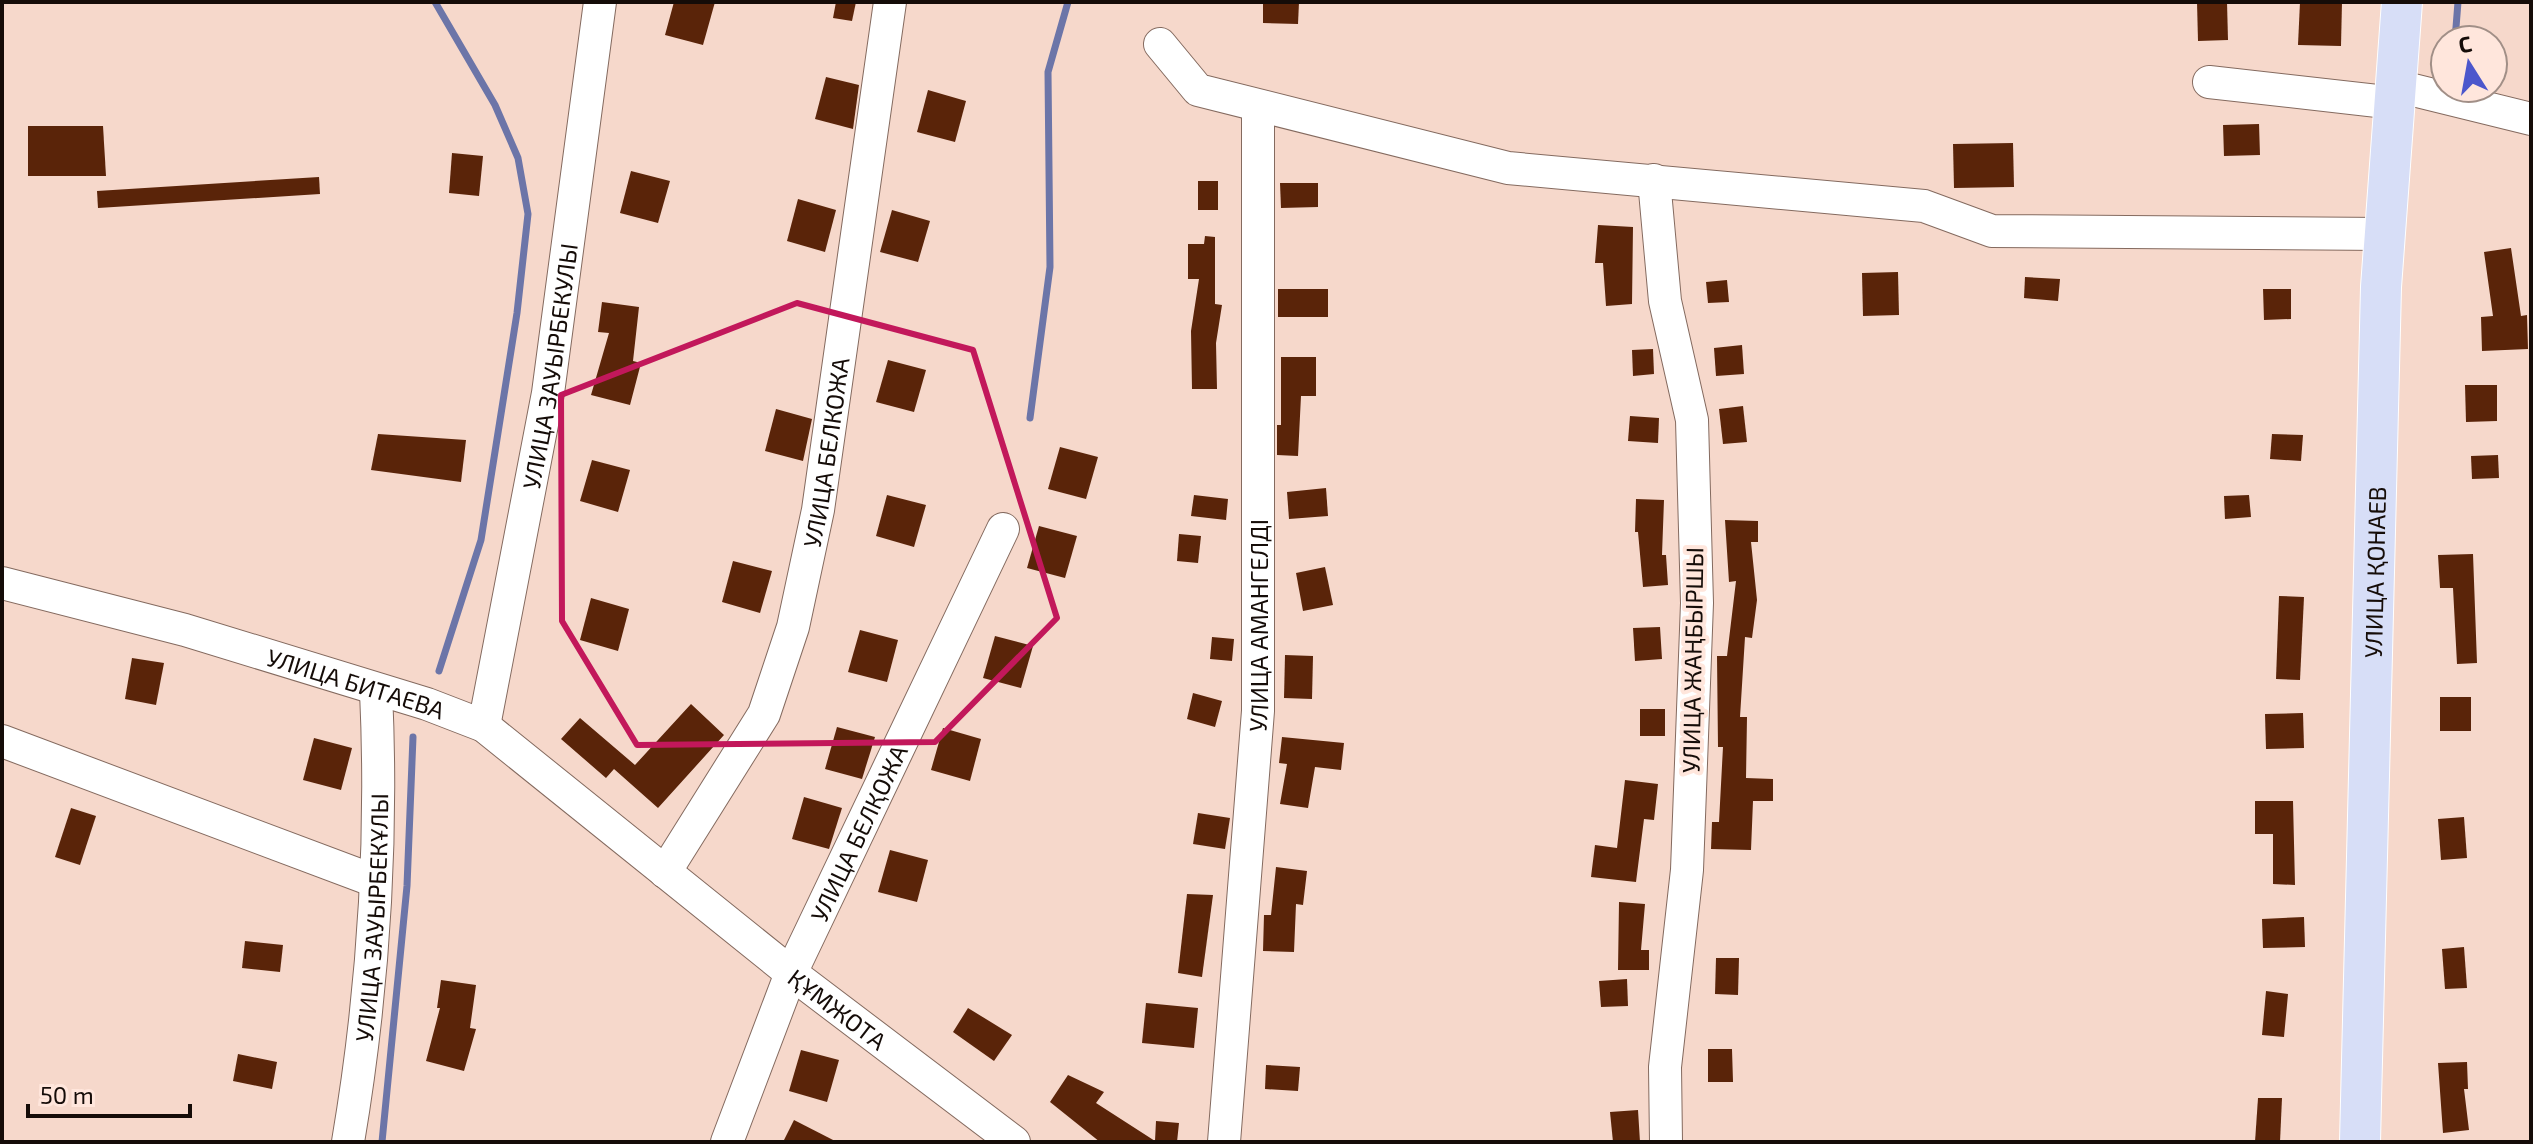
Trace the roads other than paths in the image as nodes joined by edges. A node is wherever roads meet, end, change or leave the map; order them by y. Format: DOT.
graph roads {
  1 [pos="600,2"];
  2 [pos="890,2"];
  3 [pos="2402,2"];
  4 [pos="1160,44"];
  5 [pos="2209,82"];
  6 [pos="2396,94"];
  7 [pos="1258,107"];
  8 [pos="2531,119"];
  9 [pos="1654,180"];
  10 [pos="2384,234"];
  11 [pos="1003,529"];
  12 [pos="2,583"];
  13 [pos="376,691"];
  14 [pos="484,726"];
  15 [pos="2,741"];
  16 [pos="665,872"];
  17 [pos="375,881"];
  18 [pos="791,973"];
  19 [pos="348,1142"];
  20 [pos="727,1142"];
  21 [pos="1014,1142"];
  22 [pos="1224,1142"];
  23 [pos="1666,1142"];
  24 [pos="2360,1142"];
  1 -- 14 [label="street, УЛИЦА ЗАУЫРБЕКУЛЫ"];
  2 -- 16 [label="street, УЛИЦА БЕЛКОЖА"];
  3 -- 6 [label="main road, УЛИЦА ҚОНАЕВ"];
  4 -- 7 [label="street"];
  5 -- 6 [label="street"];
  6 -- 8 [label="street"];
  6 -- 10 [label="main road, УЛИЦА ҚОНАЕВ"];
  7 -- 9 [label="street"];
  7 -- 22 [label="street, УЛИЦА АМАНГЕЛДІ"];
  9 -- 10 [label="street"];
  9 -- 23 [label="street, УЛИЦА ЖАҢБЫРШЫ"];
  10 -- 24 [label="main road, УЛИЦА ҚОНАЕВ"];
  11 -- 18 [label="street, УЛИЦА БЕЛҚОЖА"];
  12 -- 13 [label="street, УЛИЦА БИТАЕВА"];
  13 -- 14 [label="street, УЛИЦА БИТАЕВА"];
  13 -- 17 [label="street, УЛИЦА ЗАУЫРБЕКҰЛЫ"];
  14 -- 16 [label="street, УЛИЦА БИТАЕВА"];
  15 -- 17 [label="street"];
  16 -- 18 [label="street, ҚҰМЖОТА"];
  17 -- 19 [label="street, УЛИЦА ЗАУЫРБЕКҰЛЫ"];
  18 -- 20 [label="street, УЛИЦА БЕЛҚОЖА"];
  18 -- 21 [label="street, ҚҰМЖОТА"];
}
